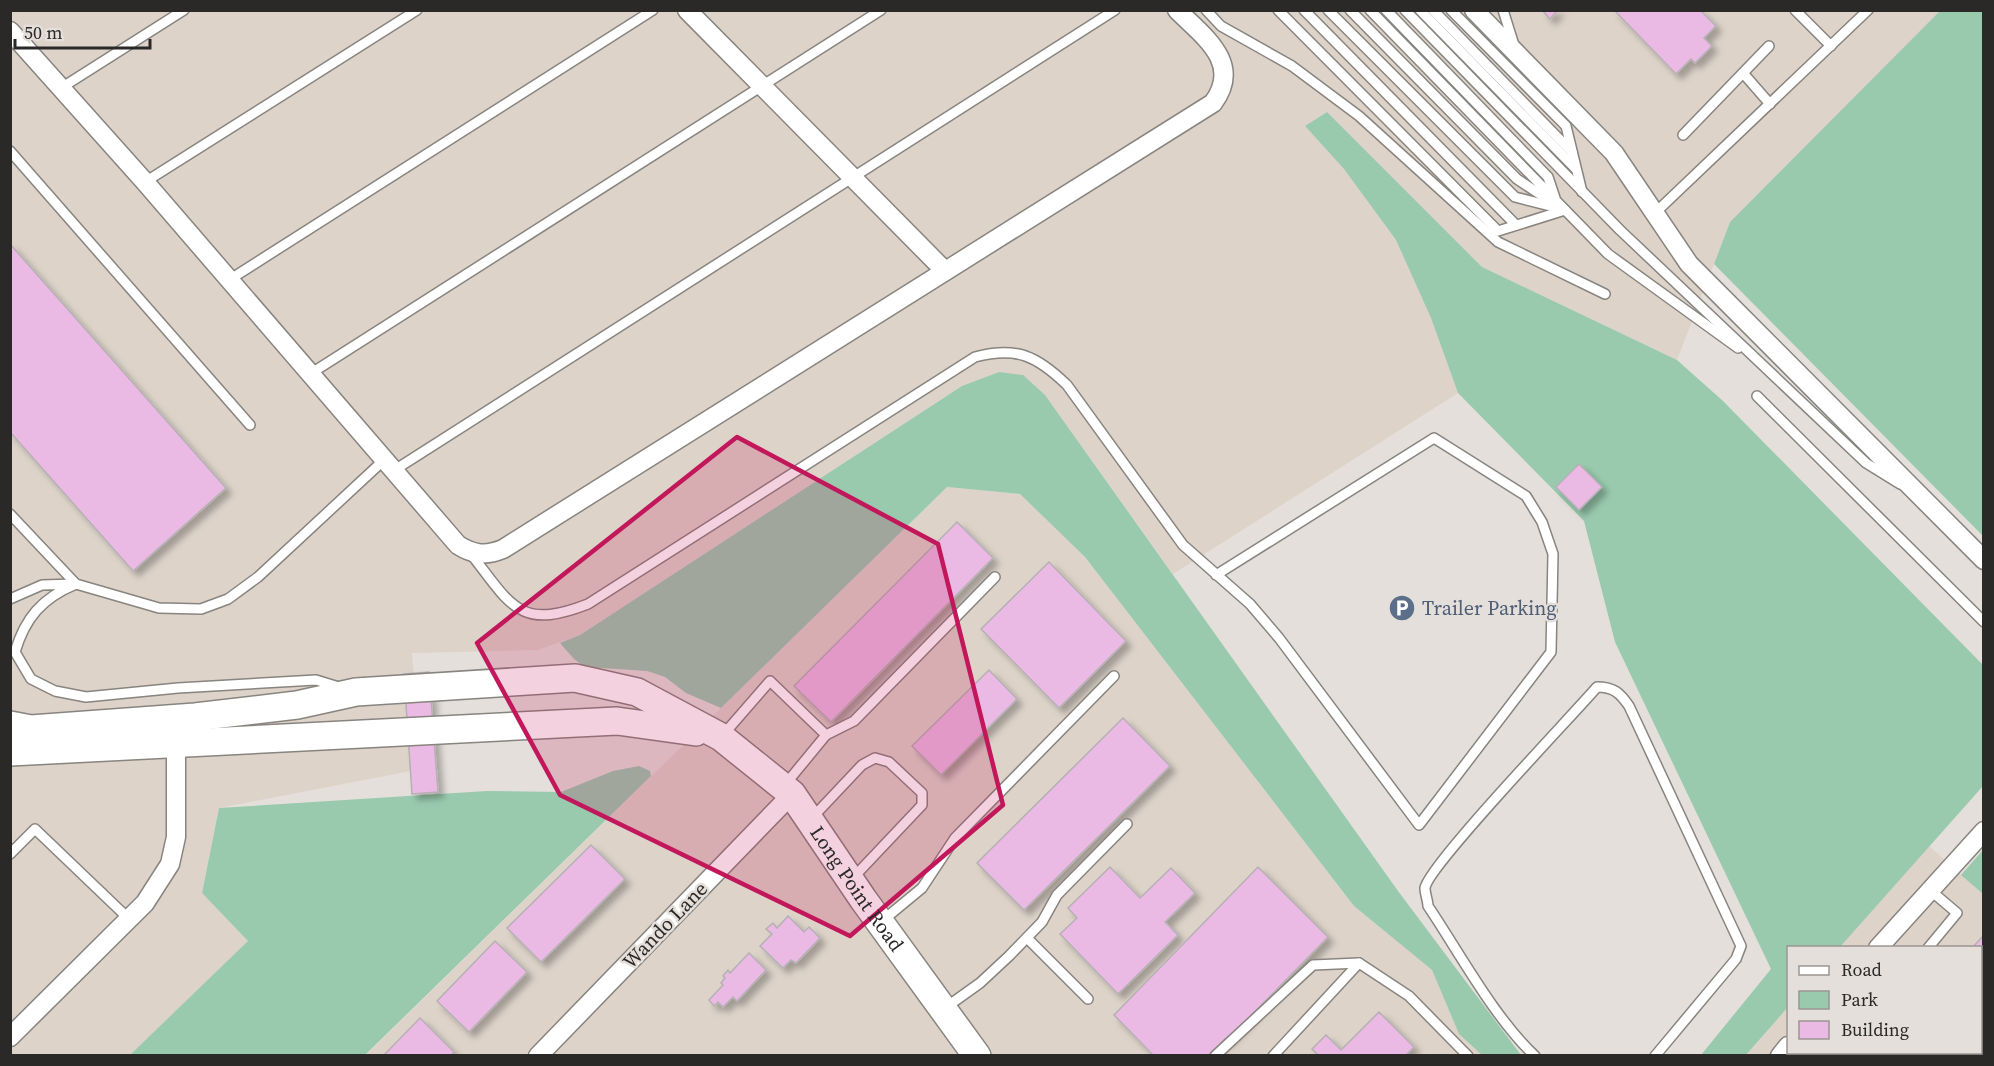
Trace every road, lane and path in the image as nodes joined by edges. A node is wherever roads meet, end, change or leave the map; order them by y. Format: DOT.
graph roads {
  1 [pos="184,10"];
  2 [pos="417,10"];
  3 [pos="653,10"];
  4 [pos="687,10"];
  5 [pos="881,10"];
  6 [pos="1115,10"];
  7 [pos="1177,10"];
  8 [pos="1206,10"];
  9 [pos="1278,10"];
  10 [pos="1304,10"];
  11 [pos="1328,10"];
  12 [pos="1350,10"];
  13 [pos="1370,10"];
  14 [pos="1386,10"];
  15 [pos="1405,10"];
  16 [pos="1420,10"];
  17 [pos="1433,10"];
  18 [pos="1451,10"];
  19 [pos="1474,10"];
  20 [pos="1503,10"];
  21 [pos="1795,10"];
  22 [pos="1868,10"];
  23 [pos="10,31"];
  24 [pos="1769,46"];
  25 [pos="1831,46"];
  26 [pos="1519,56"];
  27 [pos="1743,73"];
  28 [pos="762,86"];
  29 [pos="62,88"];
  30 [pos="1770,104"];
  31 [pos="1683,135"];
  32 [pos="10,151"];
  33 [pos="1572,152"];
  34 [pos="1576,170"];
  35 [pos="853,178"];
  36 [pos="145,182"];
  37 [pos="1582,192"];
  38 [pos="1561,206"];
  39 [pos="1655,213"];
  40 [pos="1516,225"];
  41 [pos="945,271"];
  42 [pos="229,280"];
  43 [pos="1605,294"];
  44 [pos="1769,371"];
  45 [pos="310,374"];
  46 [pos="1757,396"];
  47 [pos="250,425"];
  48 [pos="389,465"];
  49 [pos="1922,498"];
  50 [pos="10,514"];
  51 [pos="470,553"];
  52 [pos="1983,560"];
  53 [pos="1216,575"];
  54 [pos="995,577"];
  55 [pos="76,584"];
  56 [pos="10,599"];
  57 [pos="1983,622"];
  58 [pos="1114,676"];
  59 [pos="356,692"];
  60 [pos="10,725"];
  61 [pos="826,735"];
  62 [pos="721,737"];
  63 [pos="176,743"];
  64 [pos="10,752"];
  65 [pos="787,791"];
  66 [pos="810,820"];
  67 [pos="1127,824"];
  68 [pos="1983,831"];
  69 [pos="10,854"];
  70 [pos="851,881"];
  71 [pos="1930,890"];
  72 [pos="129,919"];
  73 [pos="880,922"];
  74 [pos="1027,938"];
  75 [pos="1885,945"];
  76 [pos="1930,946"];
  77 [pos="1359,963"];
  78 [pos="1088,999"];
  79 [pos="943,1009"];
  80 [pos="10,1037"];
  81 [pos="538,1056"];
  82 [pos="977,1056"];
  83 [pos="1215,1056"];
  84 [pos="1273,1056"];
  85 [pos="1468,1056"];
  86 [pos="1535,1056"];
  87 [pos="1655,1056"];
  1 -- 29 [label="lane"];
  2 -- 36 [label="lane"];
  3 -- 42 [label="lane"];
  4 -- 28 [label="street"];
  5 -- 28 [label="lane"];
  6 -- 35 [label="lane"];
  7 -- 41 [label="street"];
  8 -- 43 [label="lane"];
  9 -- 40 [label="lane"];
  10 -- 40 [label="lane"];
  11 -- 38 [label="lane"];
  12 -- 38 [label="lane"];
  13 -- 38 [label="lane"];
  14 -- 38 [label="lane"];
  15 -- 37 [label="lane"];
  16 -- 34 [label="lane"];
  17 -- 33 [label="lane"];
  18 -- 33 [label="lane"];
  19 -- 26 [label="street"];
  20 -- 26 [label="lane"];
  21 -- 25 [label="lane"];
  22 -- 25 [label="lane"];
  23 -- 29 [label="street"];
  24 -- 27 [label="lane"];
  25 -- 30 [label="lane"];
  26 -- 39 [label="street"];
  27 -- 30 [label="lane"];
  27 -- 31 [label="lane"];
  28 -- 35 [label="street"];
  28 -- 45 [label="lane"];
  29 -- 36 [label="street"];
  30 -- 39 [label="lane"];
  32 -- 47 [label="lane"];
  33 -- 34 [label="lane"];
  34 -- 37 [label="lane"];
  35 -- 41 [label="street"];
  35 -- 48 [label="lane"];
  36 -- 42 [label="street"];
  37 -- 44 [label="lane"];
  38 -- 40 [label="lane"];
  38 -- 44 [label="lane"];
  39 -- 49 [label="street"];
  41 -- 51 [label="street"];
  42 -- 45 [label="street"];
  44 -- 49 [label="lane"];
  45 -- 48 [label="street"];
  46 -- 57 [label="lane"];
  48 -- 51 [label="street"];
  48 -- 55 [label="lane"];
  49 -- 52 [label="street"];
  50 -- 55 [label="lane"];
  51 -- 53 [label="lane"];
  53 -- 53 [label="lane"];
  54 -- 61 [label="lane"];
  55 -- 56 [label="lane"];
  55 -- 59 [label="lane"];
  58 -- 73 [label="lane"];
  59 -- 60 [label="main road, Long Point Road"];
  59 -- 62 [label="main road, Long Point Road"];
  61 -- 62 [label="lane"];
  61 -- 65 [label="lane"];
  62 -- 63 [label="main road"];
  62 -- 65 [label="main road, Long Point Road"];
  63 -- 64 [label="main road"];
  63 -- 72 [label="street"];
  65 -- 66 [label="main road, Long Point Road"];
  65 -- 81 [label="street, Wando Lane"];
  66 -- 70 [label="main road, Long Point Road"];
  66 -- 70 [label="lane"];
  67 -- 74 [label="lane"];
  68 -- 71 [label="street"];
  69 -- 72 [label="lane"];
  70 -- 73 [label="main road, Long Point Road"];
  71 -- 75 [label="street"];
  71 -- 76 [label="lane"];
  72 -- 80 [label="street"];
  73 -- 79 [label="main road, Long Point Road"];
  74 -- 78 [label="lane"];
  74 -- 79 [label="lane"];
  77 -- 83 [label="lane"];
  77 -- 84 [label="lane"];
  77 -- 85 [label="lane"];
  79 -- 82 [label="main road, Long Point Road"];
  86 -- 87 [label="lane"];
}
